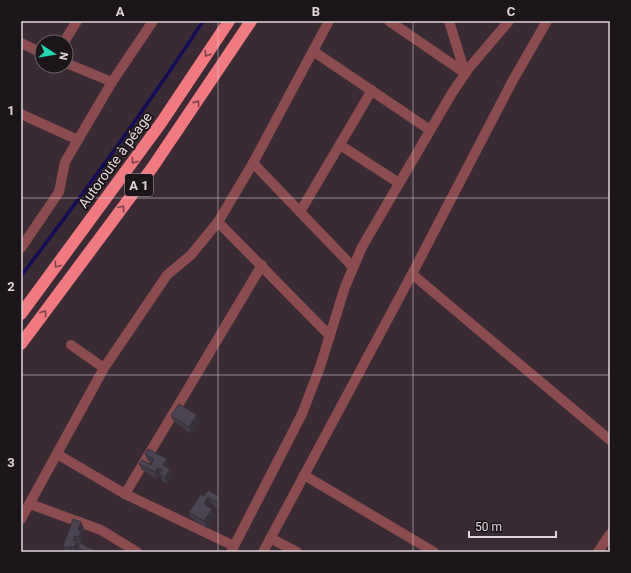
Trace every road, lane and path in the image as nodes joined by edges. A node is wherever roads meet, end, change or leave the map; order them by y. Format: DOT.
graph roads {
  1 [pos="77,21"];
  2 [pos="153,21"];
  3 [pos="229,21"];
  4 [pos="251,21"];
  5 [pos="329,21"];
  6 [pos="389,21"];
  7 [pos="449,21"];
  8 [pos="508,21"];
  9 [pos="547,21"];
  10 [pos="69,34"];
  11 [pos="21,43"];
  12 [pos="34,49"];
  13 [pos="313,51"];
  14 [pos="74,66"];
  15 [pos="466,73"];
  16 [pos="112,82"];
  17 [pos="372,90"];
  18 [pos="21,114"];
  19 [pos="430,130"];
  20 [pos="78,140"];
  21 [pos="340,145"];
  22 [pos="253,163"];
  23 [pos="398,183"];
  24 [pos="300,212"];
  25 [pos="218,222"];
  26 [pos="23,242"];
  27 [pos="262,265"];
  28 [pos="353,267"];
  29 [pos="412,274"];
  30 [pos="21,314"];
  31 [pos="330,336"];
  32 [pos="21,344"];
  33 [pos="71,345"];
  34 [pos="104,368"];
  35 [pos="610,440"];
  36 [pos="57,454"];
  37 [pos="304,475"];
  38 [pos="125,494"];
  39 [pos="30,504"];
  40 [pos="21,520"];
  41 [pos="610,534"];
  42 [pos="270,538"];
  43 [pos="232,549"];
  44 [pos="137,552"];
  45 [pos="263,552"];
  46 [pos="297,552"];
  47 [pos="434,552"];
  48 [pos="598,552"];
  1 -- 10 [label="street"];
  2 -- 16 [label="street"];
  3 -- 30 [label="highway, Autoroute à péage / A 1, one-way"];
  32 -- 4 [label="highway, A 1, one-way"];
  5 -- 13 [label="street"];
  6 -- 15 [label="street"];
  7 -- 15 [label="street"];
  8 -- 15 [label="street"];
  9 -- 29 [label="street"];
  11 -- 12 [label="street"];
  13 -- 17 [label="street"];
  13 -- 22 [label="street"];
  14 -- 16 [label="street"];
  15 -- 19 [label="street"];
  16 -- 20 [label="street"];
  17 -- 19 [label="street"];
  17 -- 21 [label="street"];
  18 -- 20 [label="street"];
  19 -- 23 [label="street"];
  20 -- 26 [label="street"];
  21 -- 23 [label="street"];
  21 -- 24 [label="street"];
  22 -- 24 [label="street"];
  22 -- 25 [label="street"];
  23 -- 28 [label="street"];
  24 -- 28 [label="street"];
  25 -- 27 [label="street"];
  25 -- 34 [label="street"];
  27 -- 31 [label="street"];
  27 -- 38 [label="street"];
  28 -- 31 [label="street"];
  29 -- 35 [label="street"];
  29 -- 37 [label="street"];
  31 -- 43 [label="street"];
  33 -- 34 [label="street"];
  34 -- 36 [label="street"];
  36 -- 38 [label="street"];
  36 -- 39 [label="street"];
  37 -- 42 [label="street"];
  37 -- 47 [label="street"];
  38 -- 43 [label="street"];
  39 -- 40 [label="street"];
  39 -- 44 [label="street"];
  41 -- 48 [label="street"];
  42 -- 45 [label="street"];
  42 -- 46 [label="street"];
}
